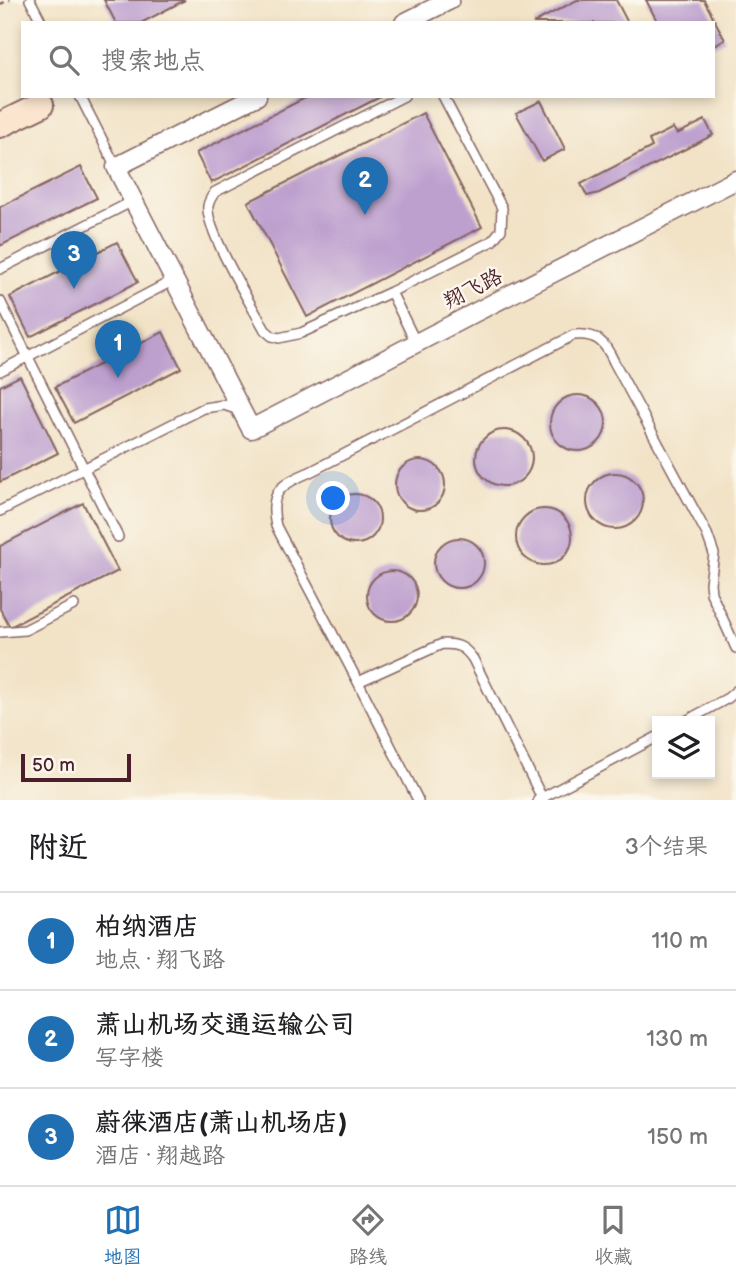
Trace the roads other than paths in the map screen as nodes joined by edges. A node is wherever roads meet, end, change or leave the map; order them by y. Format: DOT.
graph roads {
  1 [pos="30,0"];
  2 [pos="450,0"];
  3 [pos="41,21"];
  4 [pos="408,21"];
  5 [pos="81,98"];
  6 [pos="253,98"];
  7 [pos="400,98"];
  8 [pos="444,98"];
  9 [pos="41,105"];
  10 [pos="0,125"];
  11 [pos="116,167"];
  12 [pos="736,180"];
  13 [pos="133,201"];
  14 [pos="0,269"];
  15 [pos="174,280"];
  16 [pos="391,292"];
  17 [pos="0,301"];
  18 [pos="416,344"];
  19 [pos="27,357"];
  20 [pos="0,371"];
  21 [pos="241,410"];
  22 [pos="83,469"];
  23 [pos="0,511"];
  24 [pos="118,537"];
  25 [pos="74,605"];
  26 [pos="0,632"];
  27 [pos="736,648"];
  28 [pos="358,682"];
  29 [pos="736,691"];
  30 [pos="695,716"];
  31 [pos="652,740"];
  32 [pos="541,799"];
  33 [pos="418,800"];
  1 -- 3 [label="lane"];
  2 -- 4 [label="street"];
  5 -- 11 [label="lane"];
  6 -- 11 [label="street"];
  7 -- 16 [label="lane"];
  8 -- 16 [label="lane"];
  9 -- 10 [label="street"];
  11 -- 13 [label="street"];
  12 -- 18 [label="street, 翔飞路"];
  13 -- 14 [label="lane"];
  13 -- 15 [label="street"];
  15 -- 19 [label="lane"];
  15 -- 21 [label="street"];
  16 -- 18 [label="lane"];
  17 -- 19 [label="lane"];
  18 -- 21 [label="street, 翔飞路"];
  19 -- 20 [label="lane"];
  19 -- 22 [label="lane"];
  21 -- 22 [label="lane"];
  22 -- 23 [label="lane"];
  22 -- 24 [label="lane"];
  25 -- 26 [label="lane"];
  27 -- 28 [label="lane"];
  28 -- 32 [label="lane"];
  28 -- 33 [label="lane"];
  29 -- 30 [label="lane"];
  31 -- 32 [label="lane"];
}
